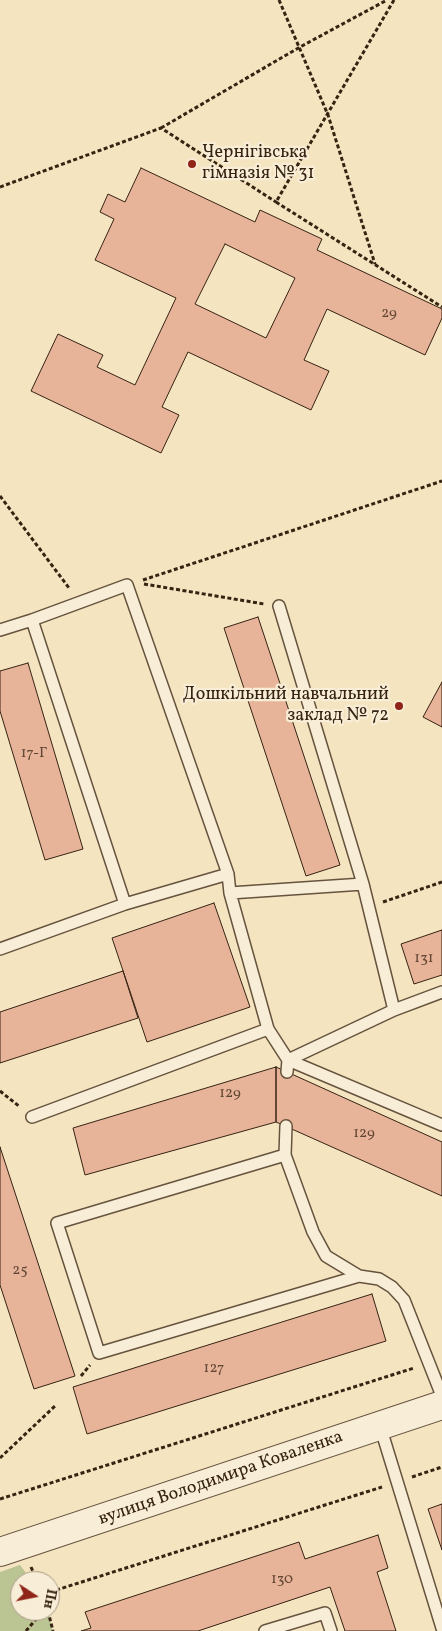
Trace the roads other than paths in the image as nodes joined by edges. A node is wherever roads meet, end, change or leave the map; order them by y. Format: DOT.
graph roads {
  1 [pos="279,606"];
  2 [pos="32,620"];
  3 [pos="0,630"];
  4 [pos="228,874"];
  5 [pos="362,884"];
  6 [pos="230,893"];
  7 [pos="124,904"];
  8 [pos="0,949"];
  9 [pos="442,992"];
  10 [pos="394,1010"];
  11 [pos="268,1029"];
  12 [pos="288,1060"];
  13 [pos="287,1072"];
  14 [pos="32,1117"];
  15 [pos="442,1125"];
  16 [pos="286,1126"];
  17 [pos="285,1155"];
  18 [pos="359,1276"];
  19 [pos="442,1396"];
  20 [pos="442,1405"];
  21 [pos="380,1426"];
  22 [pos="0,1552"];
  23 [pos="442,1628"];
  24 [pos="265,1631"];
  25 [pos="331,1631"];
  1 -- 5 [label="lane"];
  2 -- 3 [label="lane"];
  2 -- 4 [label="lane"];
  2 -- 7 [label="lane"];
  4 -- 6 [label="lane"];
  4 -- 7 [label="lane"];
  5 -- 6 [label="lane"];
  5 -- 10 [label="lane"];
  6 -- 11 [label="lane"];
  7 -- 8 [label="lane"];
  9 -- 10 [label="lane"];
  10 -- 12 [label="lane"];
  11 -- 12 [label="lane"];
  11 -- 14 [label="lane"];
  12 -- 13 [label="lane"];
  12 -- 15 [label="lane"];
  16 -- 17 [label="lane"];
  17 -- 18 [label="lane"];
  17 -- 18 [label="lane"];
  18 -- 19 [label="lane"];
  20 -- 21 [label="street, вулиця Володимира Коваленка"];
  21 -- 22 [label="street, вулиця Володимира Коваленка"];
  21 -- 23 [label="lane"];
  24 -- 25 [label="lane"];
}
